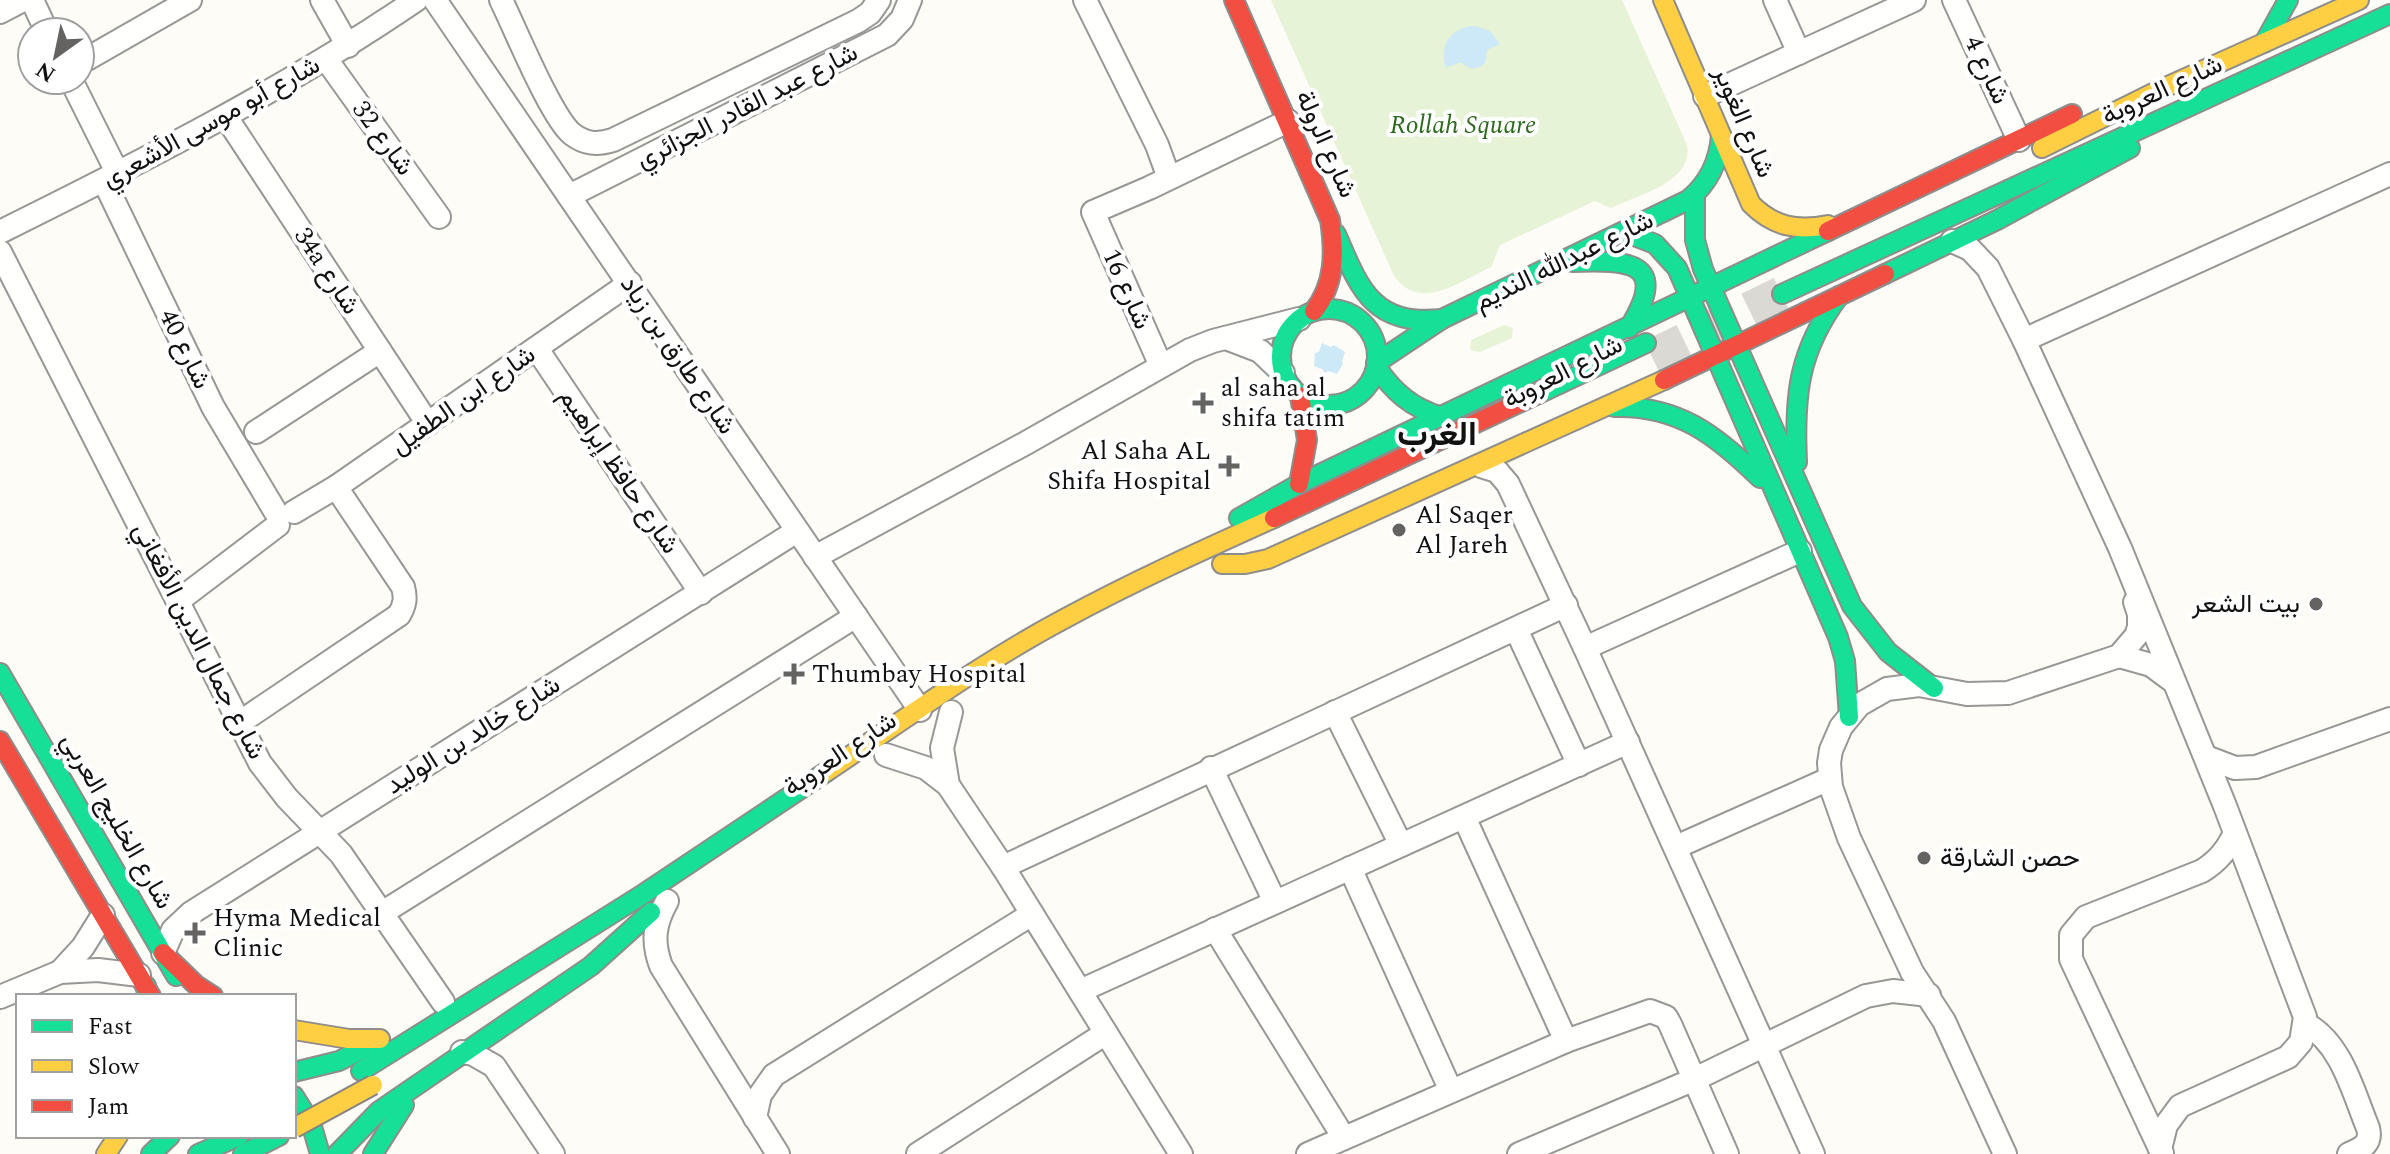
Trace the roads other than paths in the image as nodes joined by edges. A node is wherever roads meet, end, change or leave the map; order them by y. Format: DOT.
graph roads {
  1 [pos="23,0"];
  2 [pos="190,0"];
  3 [pos="322,0"];
  4 [pos="416,0"];
  5 [pos="435,0"];
  6 [pos="501,0"];
  7 [pos="879,0"];
  8 [pos="910,0"];
  9 [pos="1085,0"];
  10 [pos="1234,0"];
  11 [pos="1663,0"];
  12 [pos="1775,0"];
  13 [pos="1914,0"];
  14 [pos="1954,0"];
  15 [pos="2288,0"];
  16 [pos="2359,0"];
  17 [pos="0,12"];
  18 [pos="2390,14"];
  19 [pos="841,28"];
  20 [pos="2264,43"];
  21 [pos="348,46"];
  22 [pos="1799,53"];
  23 [pos="96,54"];
  24 [pos="852,54"];
  25 [pos="326,59"];
  26 [pos="2157,91"];
  27 [pos="78,96"];
  28 [pos="1705,96"];
  29 [pos="554,109"];
  30 [pos="2170,115"];
  31 [pos="226,117"];
  32 [pos="1288,121"];
  33 [pos="522,126"];
  34 [pos="1721,135"];
  35 [pos="2019,140"];
  36 [pos="2390,174"];
  37 [pos="1986,176"];
  38 [pos="111,177"];
  39 [pos="1169,178"];
  40 [pos="1695,195"];
  41 [pos="569,196"];
  42 [pos="439,217"];
  43 [pos="1855,219"];
  44 [pos="1330,220"];
  45 [pos="1997,220"];
  46 [pos="0,232"];
  47 [pos="1624,232"];
  48 [pos="1857,239"];
  49 [pos="1952,241"];
  50 [pos="0,252"];
  51 [pos="1561,262"];
  52 [pos="1988,268"];
  53 [pos="630,283"];
  54 [pos="1712,288"];
  55 [pos="1840,295"];
  56 [pos="1690,299"];
  57 [pos="1307,315"];
  58 [pos="1442,319"];
  59 [pos="1629,328"];
  60 [pos="1225,338"];
  61 [pos="2024,340"];
  62 [pos="1737,344"];
  63 [pos="537,349"];
  64 [pos="380,351"];
  65 [pos="1715,355"];
  66 [pos="1376,365"];
  67 [pos="1161,366"];
  68 [pos="1283,373"];
  69 [pos="1300,396"];
  70 [pos="1608,407"];
  71 [pos="1442,417"];
  72 [pos="428,424"];
  73 [pos="1510,428"];
  74 [pos="256,432"];
  75 [pos="1452,455"];
  76 [pos="1481,466"];
  77 [pos="1798,482"];
  78 [pos="1299,484"];
  79 [pos="336,487"];
  80 [pos="1774,492"];
  81 [pos="282,516"];
  82 [pos="797,531"];
  83 [pos="1211,545"];
  84 [pos="2120,548"];
  85 [pos="1800,551"];
  86 [pos="815,557"];
  87 [pos="701,593"];
  88 [pos="178,601"];
  89 [pos="1566,605"];
  90 [pos="856,616"];
  91 [pos="1516,629"];
  92 [pos="1585,648"];
  93 [pos="2119,656"];
  94 [pos="1,678"];
  95 [pos="2177,686"];
  96 [pos="1934,688"];
  97 [pos="956,709"];
  98 [pos="1335,712"];
  99 [pos="1849,717"];
  100 [pos="2390,719"];
  101 [pos="239,723"];
  102 [pos="919,726"];
  103 [pos="0,741"];
  104 [pos="1628,742"];
  105 [pos="2206,757"];
  106 [pos="878,760"];
  107 [pos="1579,765"];
  108 [pos="2256,767"];
  109 [pos="1211,768"];
  110 [pos="1829,779"];
  111 [pos="948,785"];
  112 [pos="2225,806"];
  113 [pos="1464,817"];
  114 [pos="320,830"];
  115 [pos="2235,833"];
  116 [pos="1401,845"];
  117 [pos="1679,855"];
  118 [pos="1003,867"];
  119 [pos="1350,868"];
  120 [pos="645,893"];
  121 [pos="666,902"];
  122 [pos="1275,902"];
  123 [pos="382,913"];
  124 [pos="1032,914"];
  125 [pos="103,915"];
  126 [pos="1215,929"];
  127 [pos="163,953"];
  128 [pos="60,972"];
  129 [pos="146,988"];
  130 [pos="1080,991"];
  131 [pos="187,994"];
  132 [pos="210,994"];
  133 [pos="1929,995"];
  134 [pos="0,997"];
  135 [pos="443,1002"];
  136 [pos="2306,1024"];
  137 [pos="296,1030"];
  138 [pos="1106,1033"];
  139 [pos="382,1039"];
  140 [pos="1566,1041"];
  141 [pos="1764,1046"];
  142 [pos="462,1052"];
  143 [pos="296,1072"];
  144 [pos="726,1072"];
  145 [pos="774,1075"];
  146 [pos="427,1077"];
  147 [pos="367,1078"];
  148 [pos="1695,1079"];
  149 [pos="1451,1091"];
  150 [pos="296,1099"];
  151 [pos="296,1107"];
  152 [pos="755,1118"];
  153 [pos="296,1127"];
  154 [pos="168,1138"];
  155 [pos="234,1138"];
  156 [pos="275,1138"];
  157 [pos="1344,1138"];
  158 [pos="2162,1151"];
  159 [pos="151,1154"];
  160 [pos="198,1154"];
  161 [pos="243,1154"];
  162 [pos="320,1154"];
  163 [pos="337,1154"];
  164 [pos="373,1154"];
  165 [pos="553,1154"];
  166 [pos="778,1154"];
  167 [pos="918,1154"];
  168 [pos="1181,1154"];
  169 [pos="1308,1154"];
  170 [pos="1519,1154"];
  171 [pos="1727,1154"];
  172 [pos="1813,1154"];
  173 [pos="2005,1154"];
  174 [pos="2349,1154"];
  1 -- 17 [label="street"];
  2 -- 23 [label="street"];
  3 -- 21 [label="street"];
  4 -- 21 [label="street, شارع أبو موسى الأشعري"];
  5 -- 33 [label="street, شارع طارق بن زياد"];
  6 -- 29 [label="street"];
  7 -- 19 [label="street"];
  8 -- 24 [label="street, شارع عبد القادر الجزائري"];
  9 -- 39 [label="street"];
  10 -- 32 [label="street, شارع الرولة"];
  11 -- 28 [label="street, شارع الغوير"];
  12 -- 22 [label="street"];
  13 -- 22 [label="street"];
  14 -- 35 [label="street, شارع 4"];
  15 -- 20 [label="street"];
  16 -- 20 [label="street, شارع العروبة"];
  18 -- 30 [label="street, شارع العروبة"];
  19 -- 24 [label="street"];
  19 -- 29 [label="street"];
  20 -- 26 [label="street, شارع العروبة"];
  21 -- 25 [label="street, شارع أبو موسى الأشعري"];
  22 -- 28 [label="street"];
  24 -- 41 [label="street, شارع عبد القادر الجزائري"];
  25 -- 31 [label="street, شارع أبو موسى الأشعري"];
  25 -- 42 [label="street, شارع 32"];
  26 -- 35 [label="street"];
  26 -- 37 [label="street, شارع العروبة"];
  27 -- 38 [label="street, شارع 40"];
  28 -- 34 [label="street, شارع الغوير"];
  29 -- 33 [label="street"];
  30 -- 45 [label="street"];
  30 -- 48 [label="street, شارع العروبة"];
  31 -- 38 [label="street, شارع أبو موسى الأشعري"];
  31 -- 64 [label="street, 34a شارع"];
  32 -- 39 [label="street"];
  32 -- 44 [label="street, شارع الرولة"];
  33 -- 41 [label="street, شارع طارق بن زياد"];
  34 -- 40 [label="street, شارع عبدالله النديم"];
  34 -- 43 [label="street, شارع الغوير"];
  35 -- 43 [label="street"];
  36 -- 61 [label="street"];
  38 -- 46 [label="street, شارع أبو موسى الأشعري"];
  38 -- 81 [label="street, شارع 40"];
  39 -- 67 [label="street, شارع 16"];
  40 -- 47 [label="street, شارع عبدالله النديم"];
  40 -- 54 [label="street"];
  41 -- 53 [label="street, شارع طارق بن زياد"];
  43 -- 54 [label="street"];
  44 -- 57 [label="street, شارع الرولة"];
  44 -- 58 [label="street"];
  45 -- 49 [label="street"];
  45 -- 52 [label="street"];
  47 -- 51 [label="street, شارع عبدالله النديم"];
  47 -- 56 [label="street"];
  49 -- 52 [label="street"];
  49 -- 55 [label="street"];
  50 -- 88 [label="street, شارع جمال الدين الأفغاني"];
  51 -- 58 [label="street, شارع عبدالله النديم"];
  51 -- 59 [label="street"];
  52 -- 61 [label="street"];
  53 -- 63 [label="street, شارع ابن الطفيل"];
  53 -- 82 [label="street, شارع طارق بن زياد"];
  54 -- 56 [label="street"];
  54 -- 62 [label="street"];
  55 -- 62 [label="street"];
  55 -- 77 [label="street"];
  56 -- 59 [label="street"];
  56 -- 65 [label="street"];
  57 -- 60 [label="street"];
  57 -- 66 [label="street"];
  57 -- 68 [label="street"];
  58 -- 66 [label="street, شارع عبدالله النديم"];
  59 -- 71 [label="street"];
  60 -- 67 [label="street"];
  60 -- 68 [label="street"];
  61 -- 84 [label="street"];
  62 -- 65 [label="street"];
  62 -- 77 [label="street"];
  63 -- 72 [label="street, شارع ابن الطفيل"];
  63 -- 87 [label="street, شارع حافظ إبراهيم"];
  64 -- 72 [label="street, 34a شارع"];
  64 -- 74 [label="street"];
  65 -- 70 [label="street"];
  65 -- 80 [label="street"];
  66 -- 69 [label="street"];
  66 -- 71 [label="street"];
  67 -- 86 [label="street"];
  68 -- 69 [label="street"];
  69 -- 78 [label="street"];
  70 -- 76 [label="street"];
  70 -- 80 [label="street"];
  71 -- 78 [label="street"];
  72 -- 79 [label="street, شارع ابن الطفيل"];
  73 -- 83 [label="street, شارع العروبة"];
  75 -- 76 [label="street"];
  76 -- 89 [label="street"];
  77 -- 96 [label="street"];
  78 -- 83 [label="street"];
  79 -- 81 [label="street, شارع ابن الطفيل"];
  79 -- 101 [label="street"];
  80 -- 85 [label="street"];
  81 -- 88 [label="street, شارع ابن الطفيل"];
  82 -- 86 [label="street, شارع طارق بن زياد"];
  82 -- 87 [label="street, شارع خالد بن الوليد"];
  83 -- 102 [label="street, شارع العروبة"];
  84 -- 93 [label="street"];
  84 -- 95 [label="street"];
  85 -- 92 [label="street"];
  85 -- 99 [label="street"];
  86 -- 90 [label="street, شارع طارق بن زياد"];
  87 -- 114 [label="street, شارع خالد بن الوليد"];
  88 -- 101 [label="street, شارع جمال الدين الأفغاني"];
  89 -- 91 [label="street"];
  89 -- 92 [label="street"];
  90 -- 102 [label="street, شارع طارق بن زياد"];
  90 -- 123 [label="street"];
  91 -- 98 [label="street"];
  91 -- 107 [label="street"];
  92 -- 104 [label="street"];
  93 -- 95 [label="street"];
  93 -- 96 [label="street"];
  94 -- 127 [label="street, شارع الخليج العربي"];
  95 -- 105 [label="street"];
  96 -- 99 [label="street"];
  97 -- 102 [label="street, شارع العروبة"];
  97 -- 111 [label="street"];
  98 -- 109 [label="street"];
  98 -- 116 [label="street"];
  99 -- 110 [label="street"];
  100 -- 108 [label="street"];
  101 -- 114 [label="street, شارع جمال الدين الأفغاني"];
  102 -- 106 [label="street, شارع العروبة"];
  102 -- 120 [label="street, شارع العروبة"];
  103 -- 125 [label="street"];
  104 -- 107 [label="street"];
  104 -- 117 [label="street"];
  105 -- 108 [label="street"];
  105 -- 112 [label="street"];
  106 -- 111 [label="street"];
  107 -- 113 [label="street"];
  108 -- 112 [label="street"];
  109 -- 118 [label="street"];
  109 -- 122 [label="street"];
  110 -- 117 [label="street"];
  110 -- 133 [label="street"];
  111 -- 118 [label="street"];
  112 -- 115 [label="street"];
  113 -- 116 [label="street"];
  113 -- 140 [label="street"];
  114 -- 123 [label="street, شارع جمال الدين الأفغاني"];
  114 -- 127 [label="street, شارع خالد بن الوليد"];
  115 -- 136 [label="street"];
  115 -- 158 [label="street"];
  116 -- 119 [label="street"];
  117 -- 141 [label="street"];
  118 -- 124 [label="street"];
  119 -- 122 [label="street"];
  119 -- 149 [label="street"];
  120 -- 135 [label="street"];
  120 -- 147 [label="street, شارع العروبة"];
  121 -- 142 [label="street"];
  121 -- 144 [label="street"];
  121 -- 147 [label="street, شارع العروبة"];
  122 -- 126 [label="street"];
  123 -- 135 [label="street, شارع جمال الدين الأفغاني"];
  124 -- 130 [label="street"];
  124 -- 145 [label="street"];
  125 -- 128 [label="street"];
  125 -- 129 [label="street"];
  126 -- 130 [label="street"];
  126 -- 157 [label="street"];
  127 -- 131 [label="street, شارع الخليج العربي"];
  127 -- 132 [label="street"];
  128 -- 129 [label="street"];
  128 -- 134 [label="street"];
  130 -- 138 [label="street"];
  133 -- 141 [label="street"];
  133 -- 173 [label="street"];
  135 -- 139 [label="street"];
  136 -- 158 [label="street"];
  136 -- 174 [label="street"];
  137 -- 139 [label="street"];
  138 -- 167 [label="street"];
  138 -- 168 [label="street"];
  139 -- 143 [label="street"];
  140 -- 148 [label="street"];
  140 -- 149 [label="street"];
  141 -- 148 [label="street"];
  141 -- 172 [label="street"];
  142 -- 146 [label="street"];
  142 -- 165 [label="street"];
  144 -- 145 [label="street"];
  144 -- 152 [label="street"];
  145 -- 152 [label="street"];
  146 -- 163 [label="street"];
  146 -- 164 [label="street"];
  147 -- 151 [label="street, شارع العروبة"];
  147 -- 153 [label="street, شارع العروبة, bridge"];
  148 -- 170 [label="street"];
  148 -- 171 [label="street"];
  149 -- 157 [label="street"];
  150 -- 162 [label="street"];
  152 -- 166 [label="street"];
  154 -- 159 [label="street"];
  155 -- 160 [label="street"];
  156 -- 161 [label="street"];
  157 -- 169 [label="street"];
}
